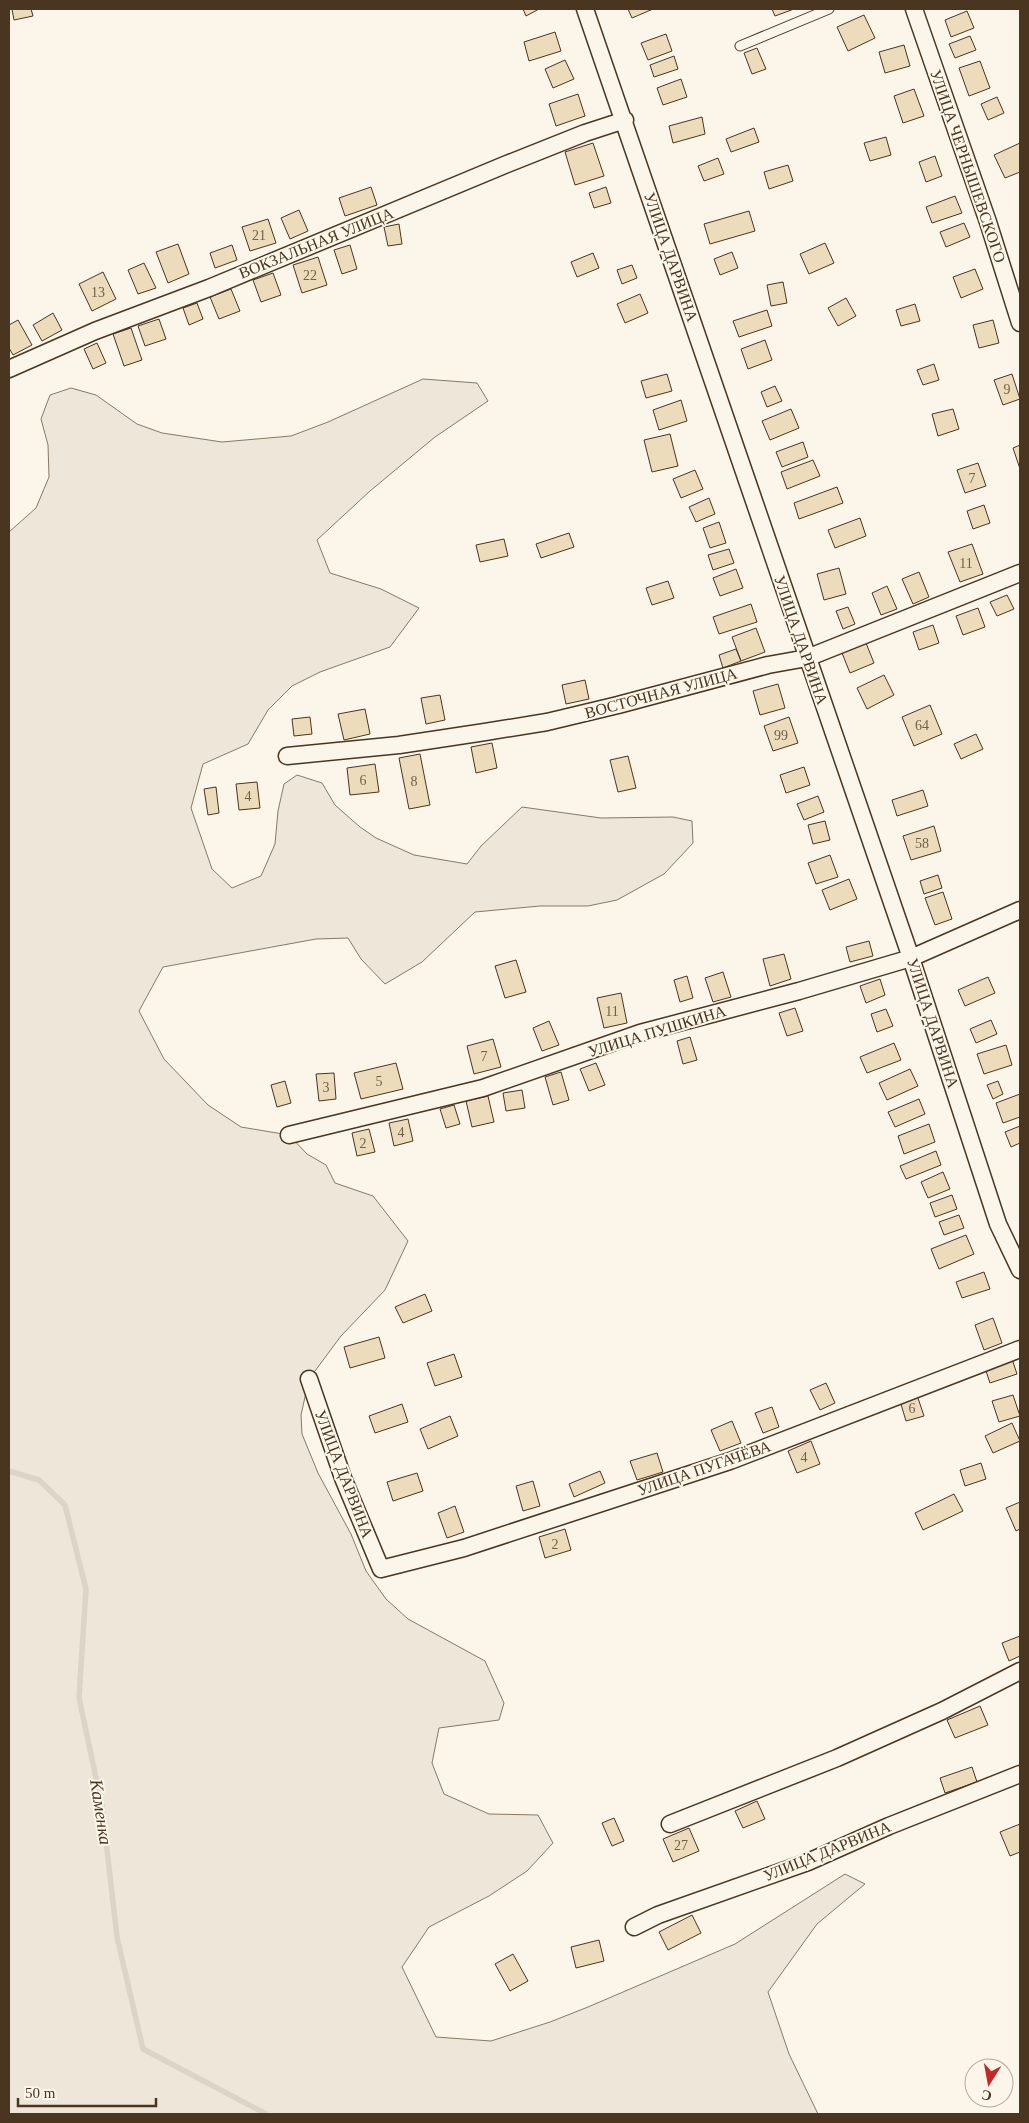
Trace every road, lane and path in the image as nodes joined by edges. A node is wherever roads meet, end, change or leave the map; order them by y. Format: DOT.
graph roads {
  1 [pos="585,9"];
  2 [pos="829,9"];
  3 [pos="914,9"];
  4 [pos="740,46"];
  5 [pos="625,120"];
  6 [pos="1020,323"];
  7 [pos="9,369"];
  8 [pos="1020,573"];
  9 [pos="807,658"];
  10 [pos="287,756"];
  11 [pos="1020,910"];
  12 [pos="911,958"];
  13 [pos="289,1135"];
  14 [pos="1020,1270"];
  15 [pos="1020,1349"];
  16 [pos="309,1379"];
  17 [pos="381,1569"];
  18 [pos="1020,1671"];
  19 [pos="1020,1774"];
  20 [pos="670,1824"];
  21 [pos="634,1927"];
  1 -- 5 [label="street, УЛИЦА ДАРВИНА"];
  2 -- 4 [label="lane"];
  3 -- 6 [label="street, УЛИЦА ЧЕРНЫШЕВСКОГО"];
  5 -- 7 [label="street, ВОКЗАЛЬНАЯ УЛИЦА"];
  5 -- 9 [label="street, УЛИЦА ДАРВИНА"];
  8 -- 9 [label="street, ВОСТОЧНАЯ УЛИЦА"];
  9 -- 10 [label="street, ВОСТОЧНАЯ УЛИЦА"];
  9 -- 12 [label="street, УЛИЦА ДАРВИНА"];
  11 -- 12 [label="street, УЛИЦА ПУШКИНА"];
  12 -- 13 [label="street, УЛИЦА ПУШКИНА"];
  12 -- 14 [label="street, УЛИЦА ДАРВИНА"];
  15 -- 17 [label="street, УЛИЦА ПУГАЧЁВА"];
  16 -- 17 [label="street, УЛИЦА ДАРВИНА"];
  18 -- 20 [label="street"];
  19 -- 21 [label="street, УЛИЦА ДАРВИНА"];
}
